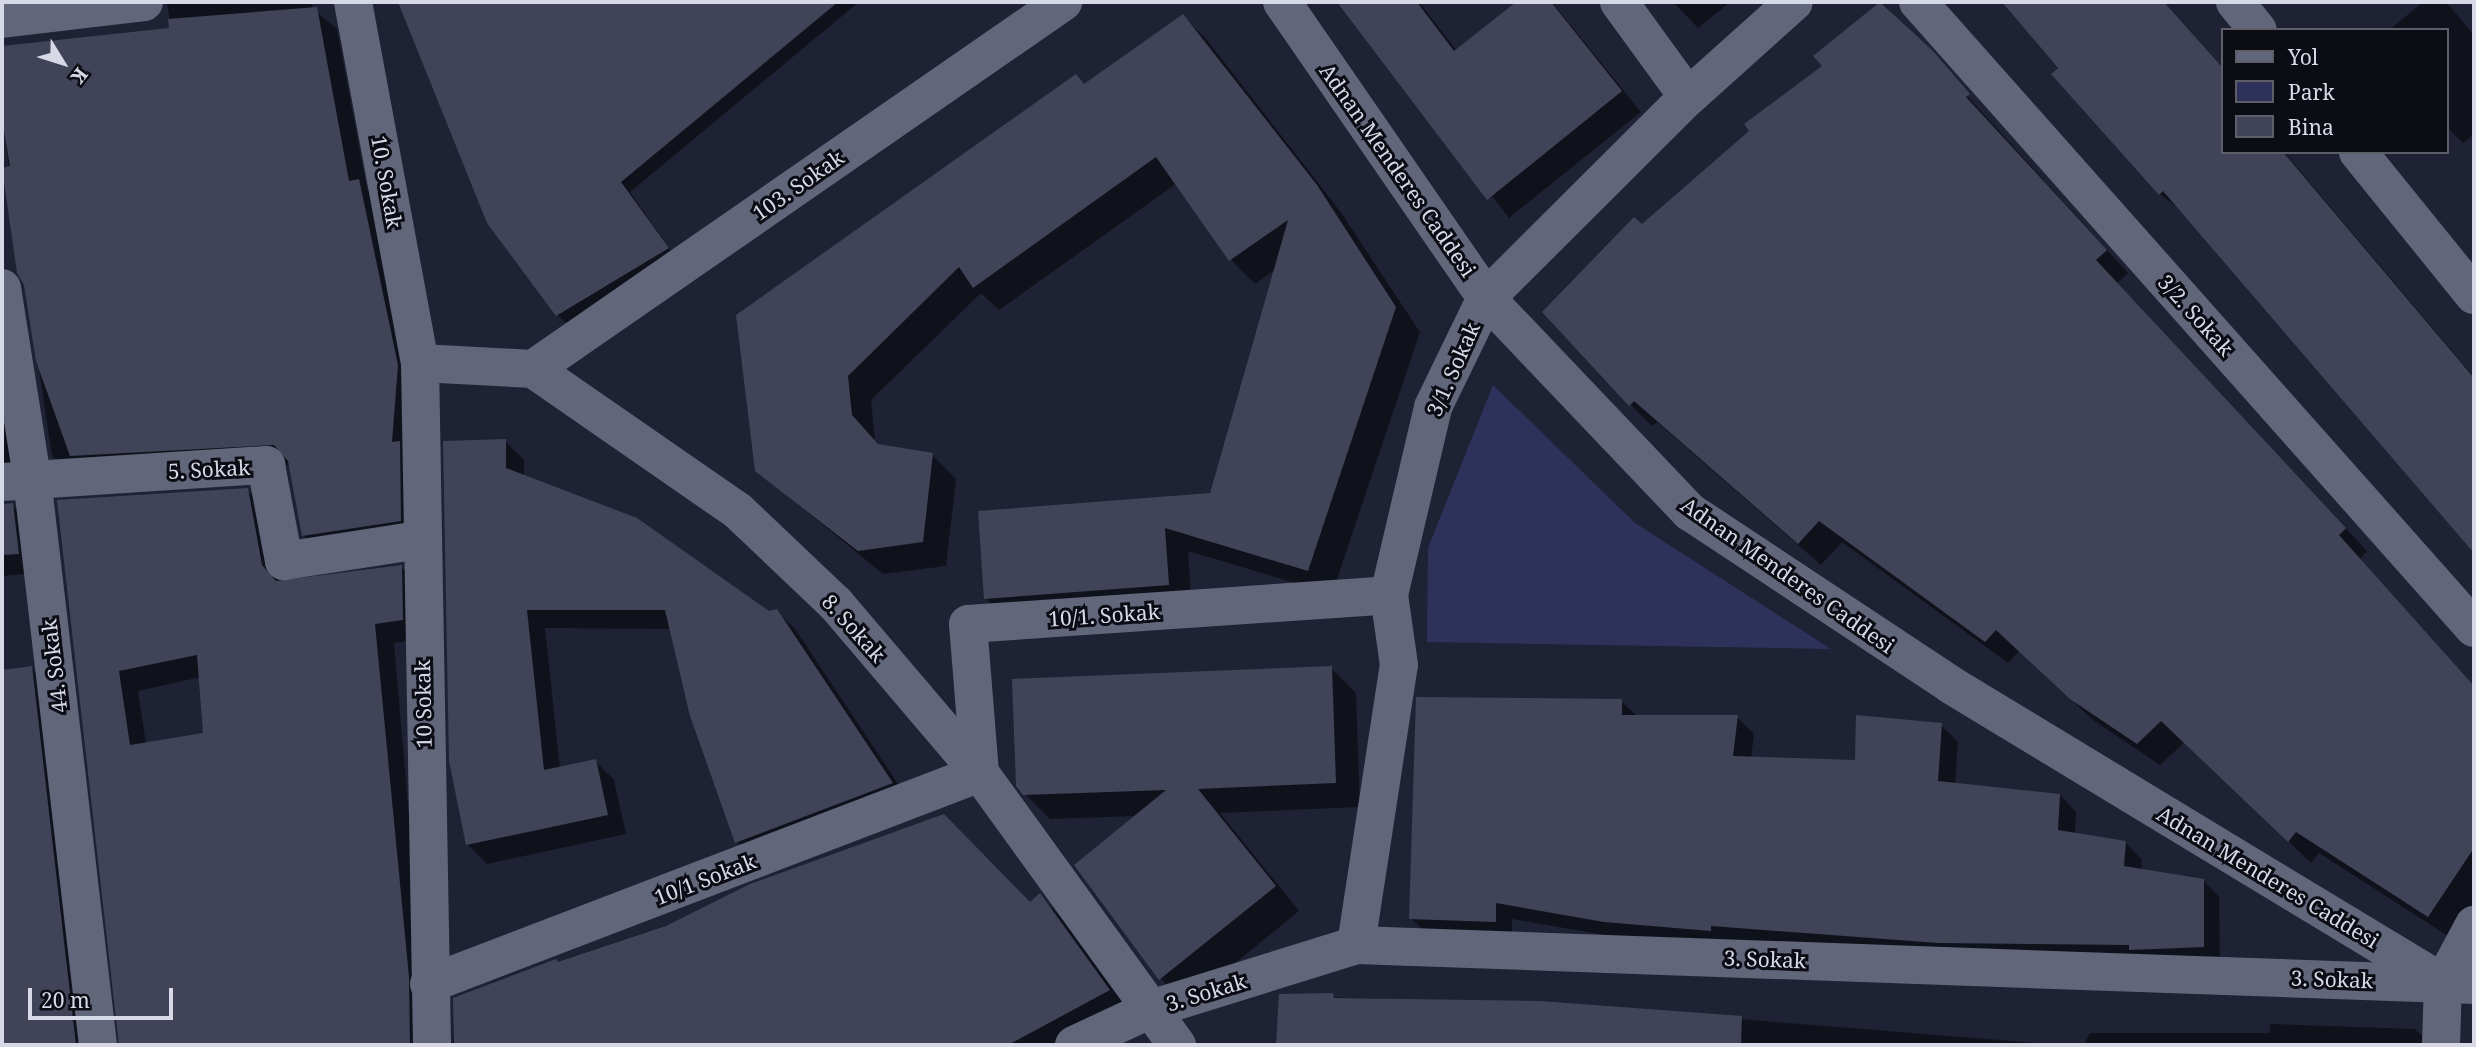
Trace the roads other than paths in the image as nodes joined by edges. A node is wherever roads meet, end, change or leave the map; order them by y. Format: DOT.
graph roads {
  1 [pos="144,2"];
  2 [pos="354,2"];
  3 [pos="1063,2"];
  4 [pos="1282,2"];
  5 [pos="1619,2"];
  6 [pos="1794,2"];
  7 [pos="1918,2"];
  8 [pos="2235,2"];
  9 [pos="2,19"];
  10 [pos="2256,28"];
  11 [pos="1688,97"];
  12 [pos="2360,154"];
  13 [pos="2,288"];
  14 [pos="2474,295"];
  15 [pos="1486,298"];
  16 [pos="420,363"];
  17 [pos="533,369"];
  18 [pos="17,480"];
  19 [pos="420,540"];
  20 [pos="1389,595"];
  21 [pos="2474,628"];
  22 [pos="980,773"];
  23 [pos="2474,925"];
  24 [pos="1356,945"];
  25 [pos="429,984"];
  26 [pos="2459,984"];
  27 [pos="1151,1009"];
  28 [pos="98,1045"];
  29 [pos="432,1045"];
  30 [pos="1074,1045"];
  31 [pos="1177,1045"];
  32 [pos="2441,1045"];
  1 -- 9 [label="street"];
  2 -- 16 [label="street, 10. Sokak"];
  3 -- 17 [label="street, 103. Sokak"];
  4 -- 15 [label="street, Adnan Menderes Caddesi"];
  5 -- 11 [label="street"];
  6 -- 11 [label="street, 3/1. Sokak"];
  7 -- 21 [label="street, 3/2. Sokak"];
  8 -- 10 [label="street"];
  11 -- 15 [label="street, 3/1. Sokak"];
  12 -- 14 [label="street"];
  13 -- 18 [label="street, 44. Sokak"];
  15 -- 20 [label="street, 3/1. Sokak"];
  15 -- 26 [label="street, Adnan Menderes Caddesi"];
  16 -- 17 [label="street"];
  16 -- 19 [label="street, 10 Sokak"];
  17 -- 22 [label="street, 8. Sokak"];
  18 -- 19 [label="street, 5. Sokak"];
  18 -- 28 [label="street, 44. Sokak"];
  19 -- 25 [label="street, 10 Sokak"];
  20 -- 22 [label="street, 10/1. Sokak"];
  20 -- 24 [label="street, 3/1. Sokak"];
  22 -- 25 [label="street, 10/1 Sokak"];
  22 -- 27 [label="street, 8. Sokak"];
  23 -- 26 [label="street"];
  24 -- 26 [label="street, 3. Sokak"];
  24 -- 27 [label="street, 3. Sokak"];
  25 -- 29 [label="street, 10 Sokak"];
  26 -- 32 [label="street"];
  27 -- 30 [label="street, 3. Sokak"];
  27 -- 31 [label="street, 8. Sokak"];
}
